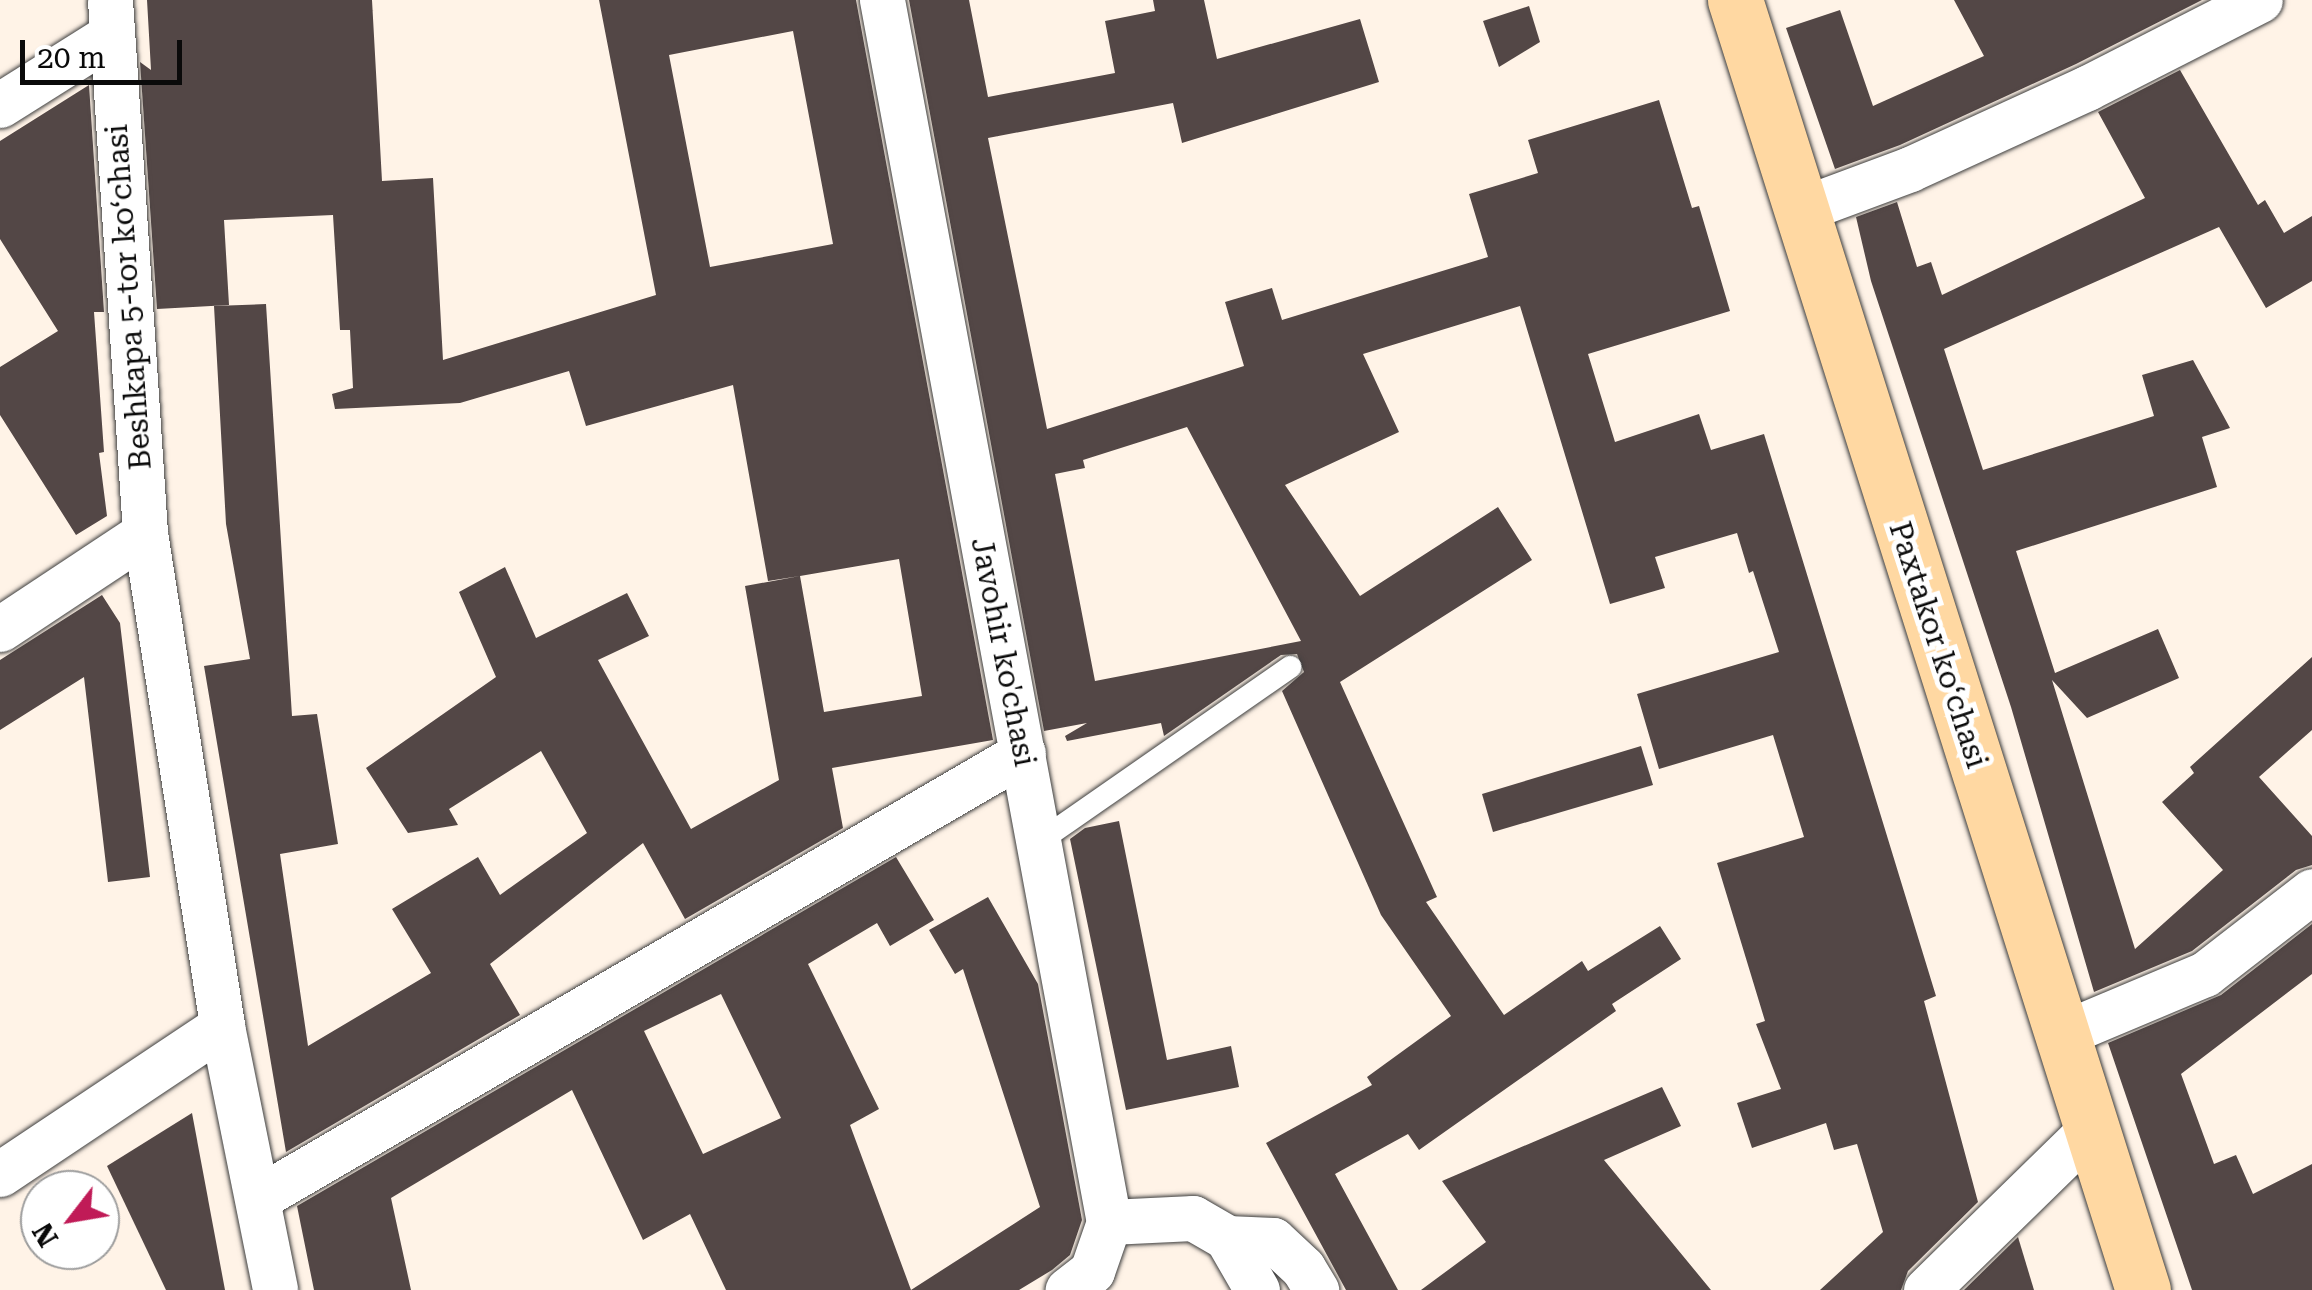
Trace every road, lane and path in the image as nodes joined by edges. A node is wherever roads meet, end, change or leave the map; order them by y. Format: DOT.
graph roads {
  1 [pos="882,0"];
  2 [pos="1735,0"];
  3 [pos="2260,0"];
  4 [pos="110,18"];
  5 [pos="0,105"];
  6 [pos="1800,210"];
  7 [pos="145,533"];
  8 [pos="0,629"];
  9 [pos="1290,667"];
  10 [pos="1023,753"];
  11 [pos="1040,841"];
  12 [pos="2312,891"];
  13 [pos="222,1026"];
  14 [pos="2062,1034"];
  15 [pos="2092,1128"];
  16 [pos="0,1174"];
  17 [pos="258,1198"];
  18 [pos="1109,1222"];
  19 [pos="1227,1238"];
  20 [pos="275,1290"];
  21 [pos="1068,1290"];
  22 [pos="1257,1290"];
  23 [pos="1316,1290"];
  24 [pos="1926,1290"];
  25 [pos="2143,1290"];
  1 -- 10 [label="street, Javohir ko'chasi"];
  2 -- 6 [label="main road, Paxtakor koʻchasi"];
  3 -- 6 [label="street"];
  4 -- 5 [label="street"];
  4 -- 7 [label="street, Beshkapa 5-tor koʻchasi"];
  6 -- 14 [label="main road, Paxtakor koʻchasi"];
  7 -- 8 [label="street"];
  7 -- 13 [label="street, Beshkapa 5-tor koʻchasi"];
  9 -- 11 [label="lane"];
  10 -- 11 [label="street, Javohir ko'chasi"];
  10 -- 17 [label="street"];
  11 -- 18 [label="street, Javohir ko'chasi"];
  12 -- 14 [label="street"];
  13 -- 16 [label="street"];
  13 -- 17 [label="street, Beshkapa 5-tor koʻchasi"];
  14 -- 15 [label="main road, Paxtakor koʻchasi"];
  15 -- 24 [label="street"];
  15 -- 25 [label="main road, Paxtakor koʻchasi"];
  17 -- 20 [label="street, Beshkapa 5-tor koʻchasi"];
  18 -- 19 [label="street"];
  18 -- 21 [label="street, Javohir ko'chasi"];
  19 -- 22 [label="street"];
  19 -- 23 [label="street"];
}
